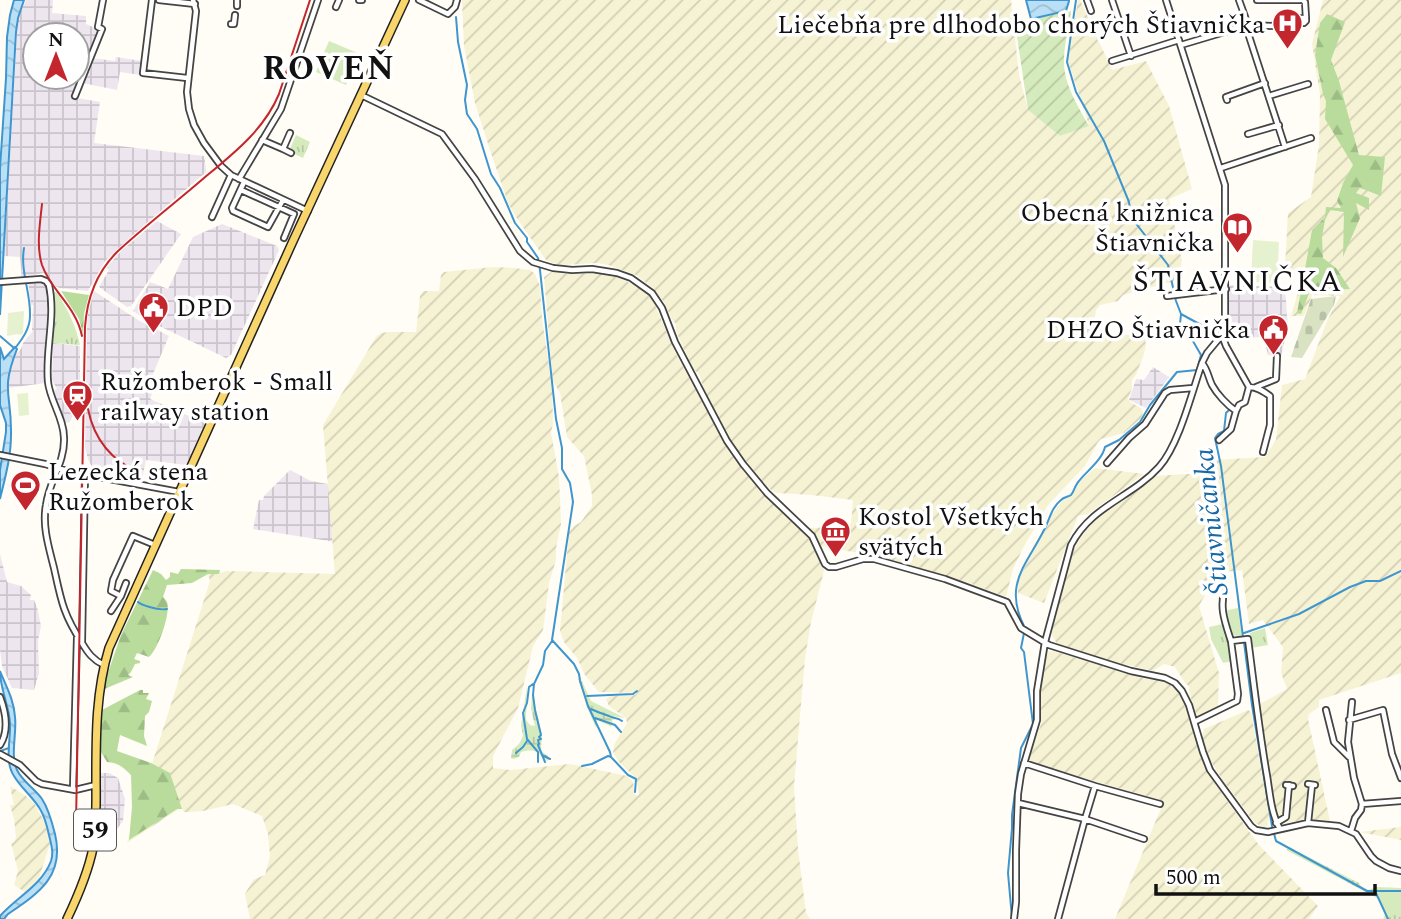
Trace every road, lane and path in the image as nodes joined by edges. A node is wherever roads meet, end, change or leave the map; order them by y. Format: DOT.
graph roads {
  1 [pos="103,0"];
  2 [pos="152,0"];
  3 [pos="159,0"];
  4 [pos="318,0"];
  5 [pos="339,0"];
  6 [pos="405,0"];
  7 [pos="419,0"];
  8 [pos="457,0"];
  9 [pos="1087,0"];
  10 [pos="1112,0"];
  11 [pos="1166,0"];
  12 [pos="1239,0"];
  13 [pos="1257,0"];
  14 [pos="1301,0"];
  15 [pos="194,2"];
  16 [pos="336,7"];
  17 [pos="1091,11"];
  18 [pos="236,15"];
  19 [pos="231,24"];
  20 [pos="1248,24"];
  21 [pos="1180,42"];
  22 [pos="1131,56"];
  23 [pos="1112,61"];
  24 [pos="187,78"];
  25 [pos="1265,83"];
  26 [pos="1308,84"];
  27 [pos="361,95"];
  28 [pos="75,96"];
  29 [pos="1269,96"];
  30 [pos="1227,100"];
  31 [pos="1279,125"];
  32 [pos="290,133"];
  33 [pos="1248,134"];
  34 [pos="1311,138"];
  35 [pos="262,139"];
  36 [pos="1285,147"];
  37 [pos="283,149"];
  38 [pos="291,153"];
  39 [pos="1221,168"];
  40 [pos="231,175"];
  41 [pos="241,181"];
  42 [pos="241,190"];
  43 [pos="283,200"];
  44 [pos="279,208"];
  45 [pos="308,211"];
  46 [pos="212,217"];
  47 [pos="284,238"];
  48 [pos="1,282"];
  49 [pos="1226,289"];
  50 [pos="1167,296"];
  51 [pos="1220,337"];
  52 [pos="1277,356"];
  53 [pos="1202,363"];
  54 [pos="1271,382"];
  55 [pos="1252,387"];
  56 [pos="1193,388"];
  57 [pos="1270,396"];
  58 [pos="1233,408"];
  59 [pos="1219,440"];
  60 [pos="1263,452"];
  61 [pos="0,456"];
  62 [pos="1107,463"];
  63 [pos="59,468"];
  64 [pos="85,474"];
  65 [pos="179,492"];
  66 [pos="155,545"];
  67 [pos="126,583"];
  68 [pos="1225,589"];
  69 [pos="121,596"];
  70 [pos="111,611"];
  71 [pos="77,636"];
  72 [pos="1231,640"];
  73 [pos="81,642"];
  74 [pos="1045,642"];
  75 [pos="104,665"];
  76 [pos="0,697"];
  77 [pos="1352,702"];
  78 [pos="1326,710"];
  79 [pos="1349,720"];
  80 [pos="1194,722"];
  81 [pos="0,746"];
  82 [pos="3,756"];
  83 [pos="1349,758"];
  84 [pos="1024,763"];
  85 [pos="1401,778"];
  86 [pos="96,785"];
  87 [pos="1289,785"];
  88 [pos="1311,785"];
  89 [pos="1095,786"];
  90 [pos="73,789"];
  91 [pos="1401,801"];
  92 [pos="1018,803"];
  93 [pos="1160,804"];
  94 [pos="1362,804"];
  95 [pos="1085,819"];
  96 [pos="1276,823"];
  97 [pos="1307,823"];
  98 [pos="1276,830"];
  99 [pos="1352,831"];
  100 [pos="1144,839"];
  101 [pos="1401,871"];
  102 [pos="67,919"];
  103 [pos="1014,919"];
  104 [pos="1058,919"];
  1 -- 28 [label="street"];
  2 -- 24 [label="street"];
  3 -- 15 [label="street"];
  4 -- 35 [label="street"];
  5 -- 16 [label="street"];
  6 -- 27 [label="main road, 59"];
  7 -- 8 [label="street"];
  9 -- 17 [label="street"];
  10 -- 22 [label="street"];
  11 -- 21 [label="street"];
  12 -- 20 [label="street"];
  13 -- 14 [label="street"];
  14 -- 20 [label="street"];
  15 -- 24 [label="street"];
  18 -- 19 [label="street"];
  20 -- 21 [label="street"];
  20 -- 25 [label="street"];
  21 -- 22 [label="street"];
  21 -- 39 [label="street"];
  22 -- 23 [label="street"];
  24 -- 40 [label="street"];
  25 -- 29 [label="street"];
  25 -- 30 [label="street"];
  26 -- 29 [label="street"];
  27 -- 45 [label="main road, 59"];
  27 -- 74 [label="street"];
  29 -- 31 [label="street"];
  31 -- 33 [label="street"];
  31 -- 36 [label="street"];
  32 -- 37 [label="street"];
  34 -- 36 [label="street"];
  35 -- 37 [label="street"];
  35 -- 41 [label="street"];
  36 -- 39 [label="street"];
  37 -- 38 [label="street"];
  39 -- 49 [label="street"];
  40 -- 41 [label="street"];
  40 -- 46 [label="street"];
  41 -- 42 [label="street"];
  41 -- 43 [label="street"];
  42 -- 44 [label="street"];
  42 -- 44 [label="street"];
  43 -- 44 [label="street"];
  43 -- 45 [label="street"];
  44 -- 47 [label="street"];
  45 -- 65 [label="main road, 59"];
  48 -- 63 [label="street"];
  49 -- 50 [label="street"];
  49 -- 51 [label="street"];
  51 -- 53 [label="street"];
  51 -- 55 [label="street"];
  52 -- 54 [label="street"];
  53 -- 56 [label="street"];
  53 -- 58 [label="street"];
  54 -- 55 [label="street"];
  54 -- 57 [label="street"];
  55 -- 57 [label="street"];
  55 -- 58 [label="street"];
  56 -- 62 [label="street"];
  56 -- 74 [label="street"];
  57 -- 60 [label="street"];
  58 -- 59 [label="street"];
  61 -- 63 [label="street"];
  63 -- 64 [label="street"];
  63 -- 71 [label="street"];
  64 -- 65 [label="street"];
  64 -- 73 [label="street"];
  65 -- 66 [label="main road, 59"];
  66 -- 69 [label="street"];
  66 -- 75 [label="main road, 59"];
  67 -- 69 [label="street"];
  68 -- 72 [label="street"];
  69 -- 70 [label="street"];
  71 -- 73 [label="street"];
  71 -- 90 [label="street"];
  72 -- 80 [label="street"];
  72 -- 96 [label="street"];
  73 -- 75 [label="street"];
  74 -- 80 [label="street"];
  74 -- 84 [label="street"];
  75 -- 86 [label="main road, 59"];
  76 -- 81 [label="street"];
  77 -- 79 [label="street"];
  78 -- 83 [label="street"];
  79 -- 83 [label="street"];
  79 -- 85 [label="street"];
  80 -- 98 [label="street"];
  82 -- 90 [label="street"];
  83 -- 94 [label="street"];
  84 -- 89 [label="street"];
  84 -- 92 [label="street"];
  86 -- 90 [label="street"];
  86 -- 102 [label="main road, 59"];
  87 -- 96 [label="street"];
  88 -- 97 [label="street"];
  89 -- 93 [label="street"];
  89 -- 95 [label="street"];
  91 -- 94 [label="street"];
  92 -- 95 [label="street"];
  92 -- 103 [label="street"];
  94 -- 99 [label="street"];
  95 -- 100 [label="street"];
  95 -- 104 [label="street"];
  96 -- 98 [label="street"];
  97 -- 98 [label="street"];
  97 -- 99 [label="street"];
  99 -- 101 [label="street"];
}
